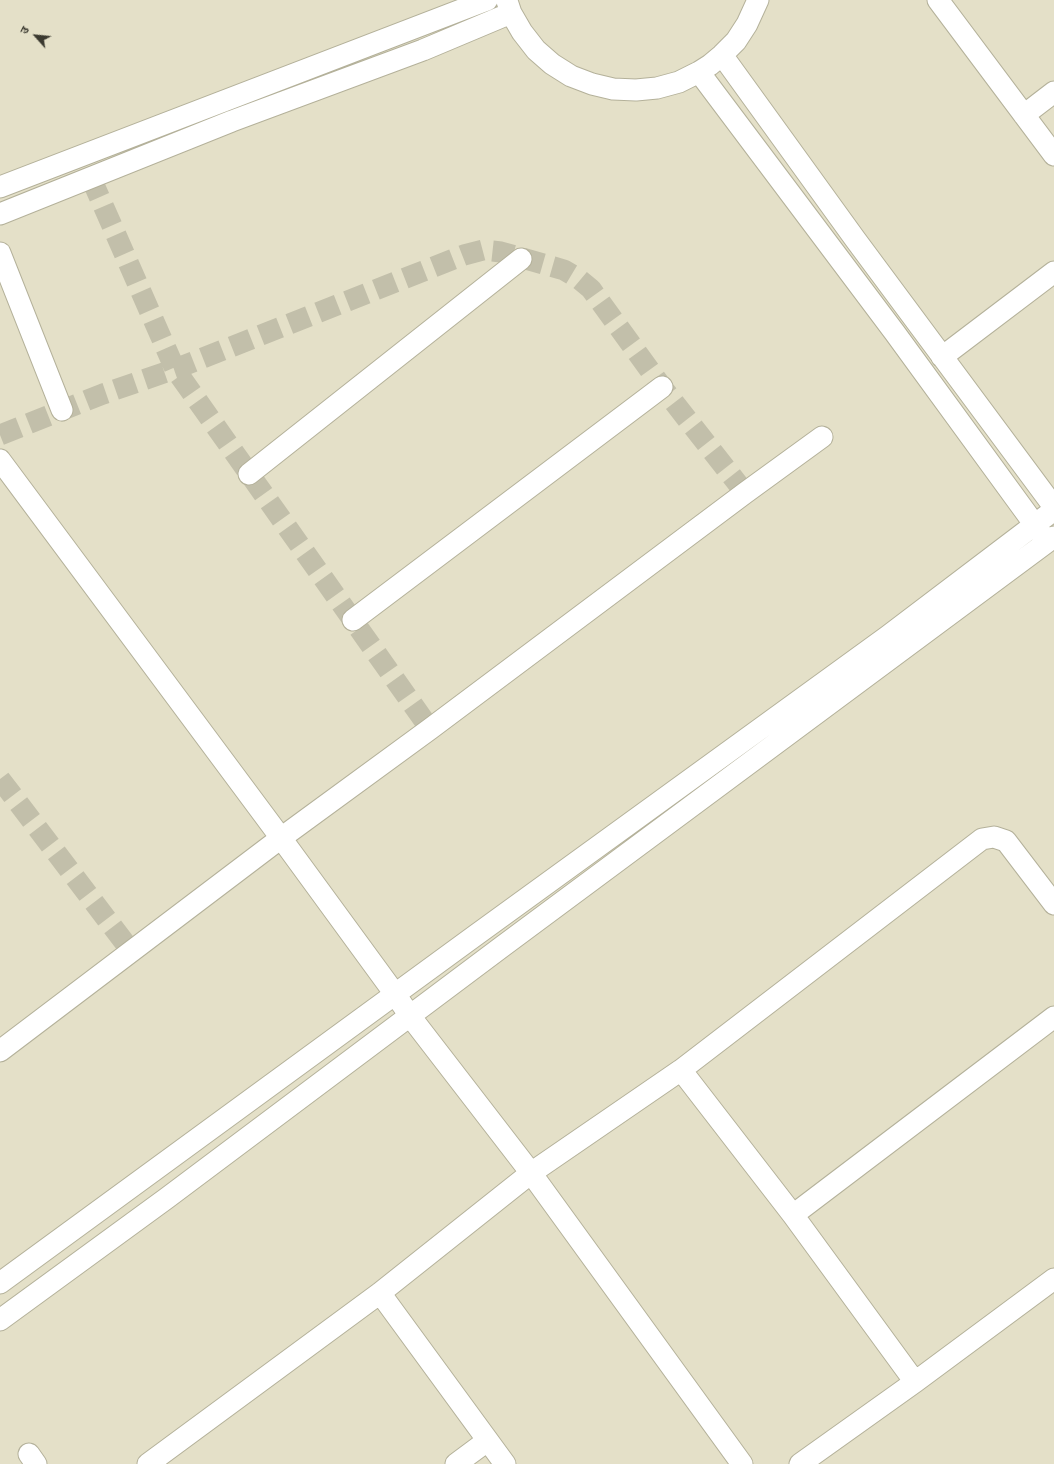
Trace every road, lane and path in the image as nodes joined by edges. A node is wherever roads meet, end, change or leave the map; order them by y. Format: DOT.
graph roads {
  1 [pos="487,0"];
  2 [pos="758,0"];
  3 [pos="938,0"];
  4 [pos="509,7"];
  5 [pos="722,55"];
  6 [pos="699,72"];
  7 [pos="1054,92"];
  8 [pos="1024,115"];
  9 [pos="1054,155"];
  10 [pos="0,187"];
  11 [pos="0,214"];
  12 [pos="0,252"];
  13 [pos="521,259"];
  14 [pos="1054,272"];
  15 [pos="942,357"];
  16 [pos="662,387"];
  17 [pos="62,410"];
  18 [pos="822,437"];
  19 [pos="0,460"];
  20 [pos="249,474"];
  21 [pos="1054,509"];
  22 [pos="1035,524"];
  23 [pos="1052,543"];
  24 [pos="353,620"];
  25 [pos="281,838"];
  26 [pos="1054,904"];
  27 [pos="395,994"];
  28 [pos="410,1016"];
  29 [pos="1054,1017"];
  30 [pos="0,1051"];
  31 [pos="681,1070"];
  32 [pos="531,1173"];
  33 [pos="793,1216"];
  34 [pos="1054,1279"];
  35 [pos="0,1283"];
  36 [pos="380,1293"];
  37 [pos="0,1320"];
  38 [pos="915,1382"];
  39 [pos="487,1441"];
  40 [pos="148,1464"];
  41 [pos="456,1464"];
  42 [pos="505,1464"];
  43 [pos="742,1464"];
  44 [pos="800,1464"];
  1 -- 10 [label="street"];
  2 -- 5 [label="street"];
  3 -- 8 [label="street"];
  4 -- 6 [label="street"];
  4 -- 11 [label="street"];
  5 -- 6 [label="street"];
  5 -- 15 [label="street"];
  6 -- 22 [label="street"];
  7 -- 8 [label="street"];
  8 -- 9 [label="street"];
  12 -- 17 [label="street"];
  13 -- 20 [label="street"];
  14 -- 15 [label="street"];
  15 -- 21 [label="street"];
  16 -- 24 [label="street"];
  18 -- 25 [label="street"];
  19 -- 25 [label="street"];
  21 -- 22 [label="street"];
  22 -- 23 [label="street"];
  22 -- 27 [label="street"];
  23 -- 28 [label="street"];
  25 -- 27 [label="street"];
  25 -- 30 [label="street"];
  26 -- 31 [label="street"];
  27 -- 28 [label="street"];
  27 -- 35 [label="street"];
  28 -- 32 [label="street"];
  28 -- 37 [label="street"];
  29 -- 33 [label="street"];
  31 -- 32 [label="street"];
  31 -- 33 [label="street"];
  32 -- 36 [label="street"];
  32 -- 43 [label="street"];
  33 -- 38 [label="street"];
  34 -- 38 [label="street"];
  36 -- 39 [label="street"];
  36 -- 40 [label="street"];
  38 -- 44 [label="street"];
  39 -- 41 [label="street"];
  39 -- 42 [label="street"];
}
